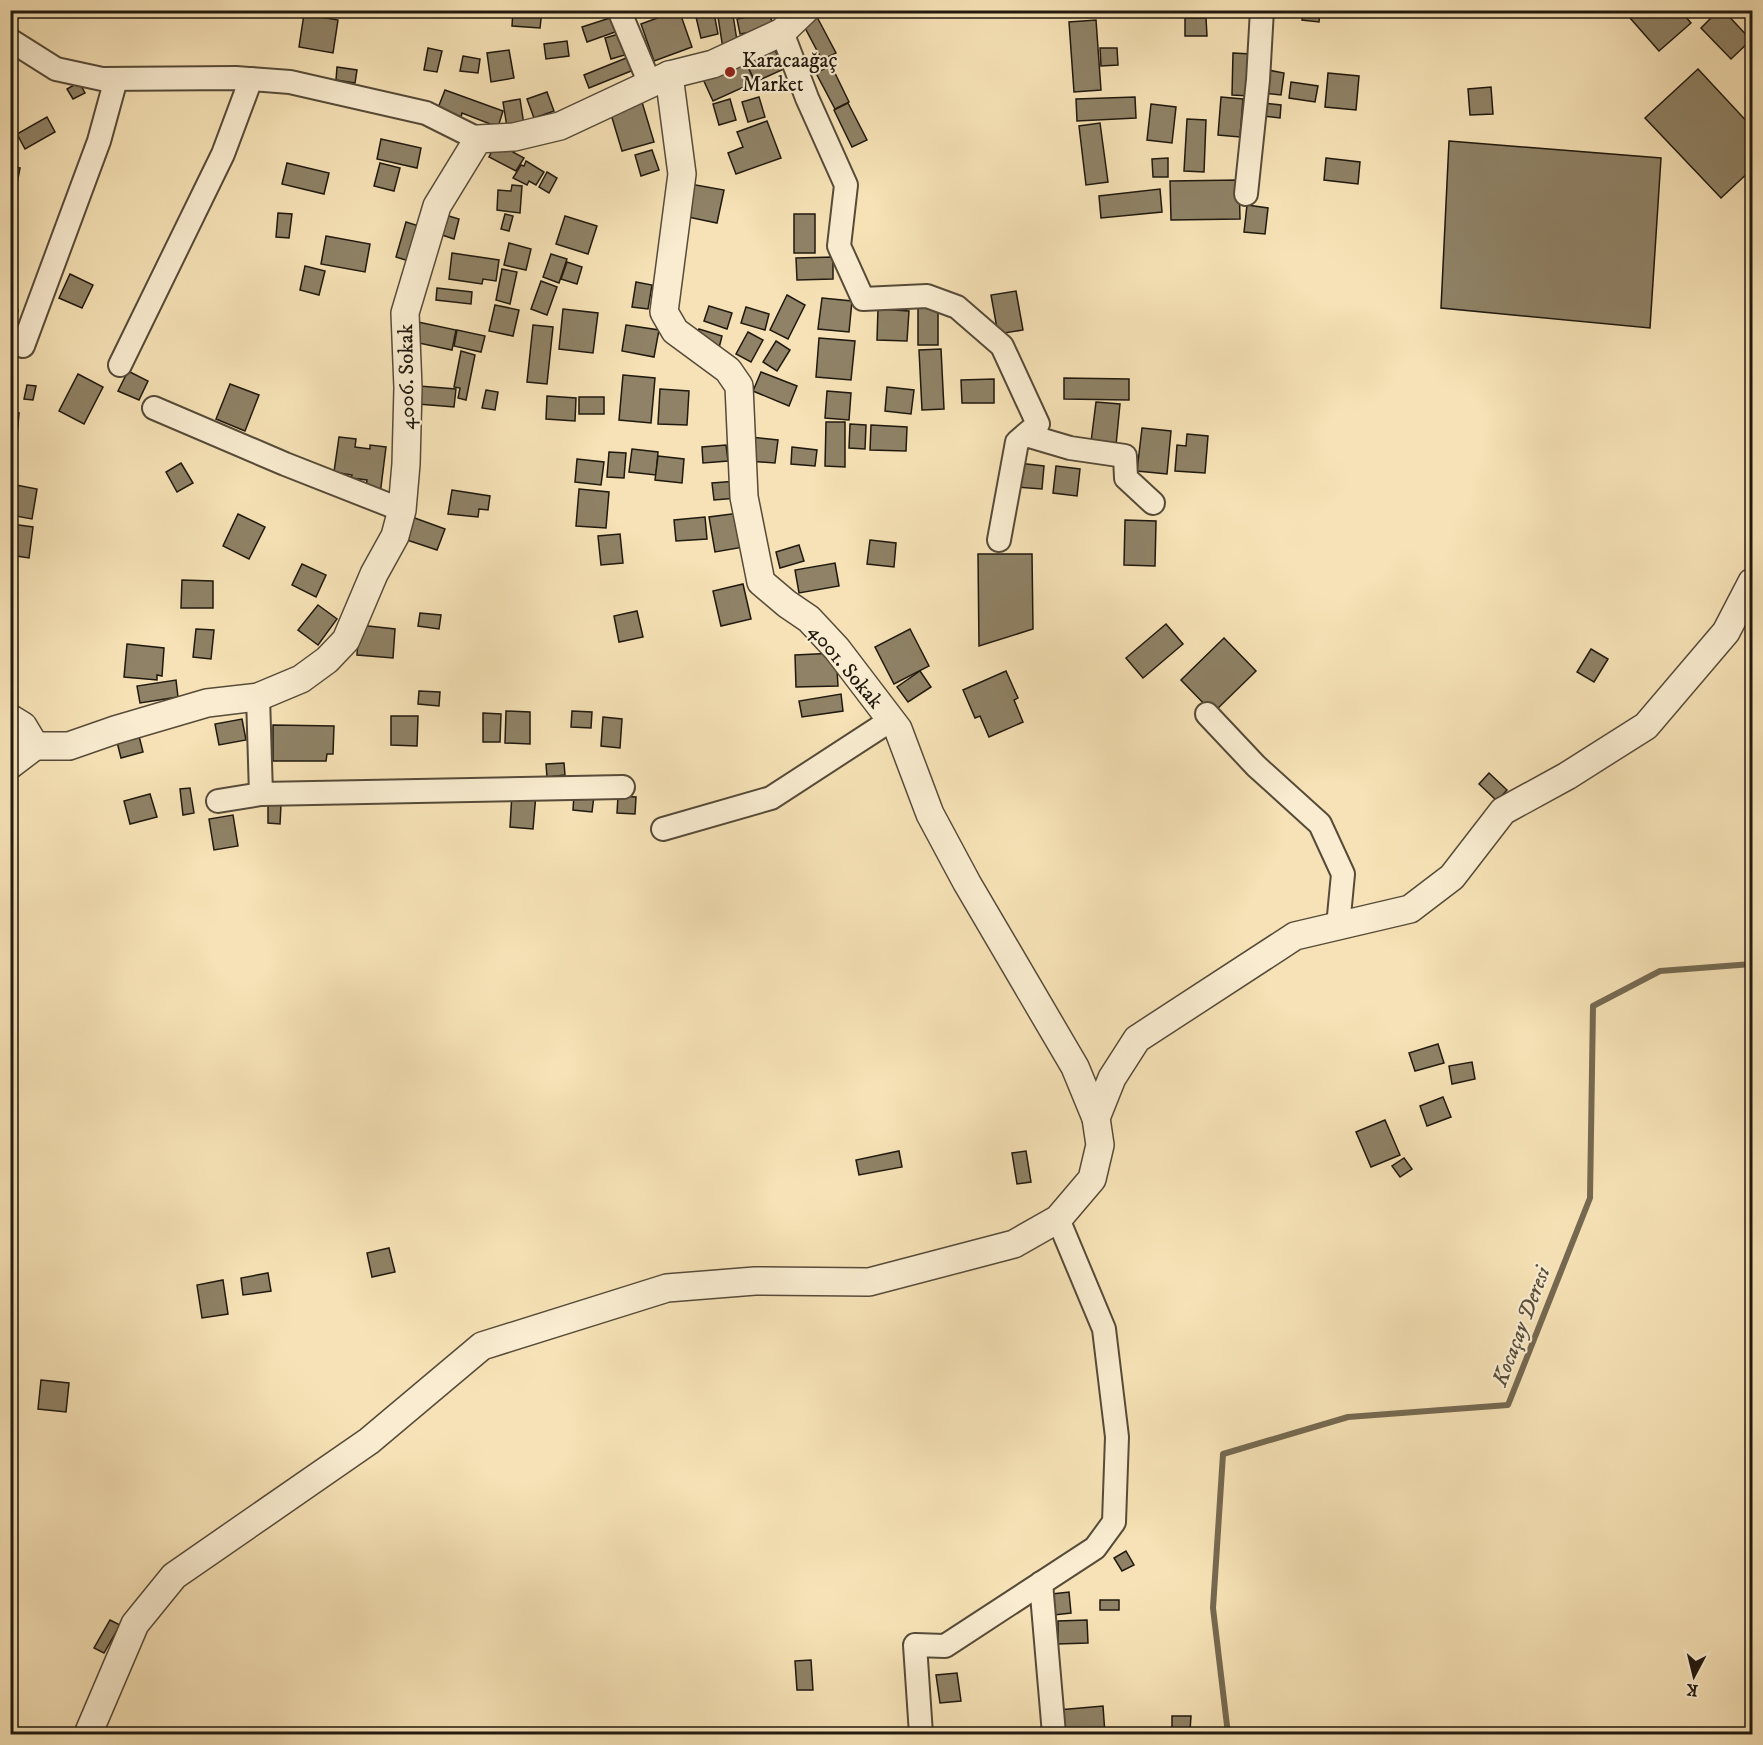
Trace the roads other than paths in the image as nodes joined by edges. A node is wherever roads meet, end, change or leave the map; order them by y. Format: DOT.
graph roads {
  1 [pos="619,10"];
  2 [pos="806,10"];
  3 [pos="1262,10"];
  4 [pos="782,32"];
  5 [pos="10,40"];
  6 [pos="116,79"];
  7 [pos="251,79"];
  8 [pos="660,79"];
  9 [pos="478,139"];
  10 [pos="1246,194"];
  11 [pos="23,346"];
  12 [pos="120,365"];
  13 [pos="154,408"];
  14 [pos="1026,435"];
  15 [pos="1153,503"];
  16 [pos="402,510"];
  17 [pos="999,540"];
  18 [pos="1752,582"];
  19 [pos="258,698"];
  20 [pos="1208,714"];
  21 [pos="10,718"];
  22 [pos="891,720"];
  23 [pos="35,746"];
  24 [pos="10,765"];
  25 [pos="623,787"];
  26 [pos="261,794"];
  27 [pos="218,801"];
  28 [pos="663,829"];
  29 [pos="1338,926"];
  30 [pos="1096,1119"];
  31 [pos="1058,1219"];
  32 [pos="1041,1583"];
  33 [pos="88,1734"];
  34 [pos="921,1734"];
  35 [pos="1054,1734"];
  1 -- 8 [label="street"];
  2 -- 4 [label="street"];
  3 -- 10 [label="street"];
  4 -- 8 [label="street"];
  4 -- 14 [label="street"];
  5 -- 6 [label="street"];
  6 -- 7 [label="street"];
  6 -- 11 [label="street"];
  7 -- 9 [label="street"];
  7 -- 12 [label="street"];
  8 -- 9 [label="street"];
  8 -- 22 [label="street, 4001. Sokak"];
  9 -- 16 [label="street, 4006. Sokak"];
  13 -- 16 [label="street"];
  14 -- 15 [label="street"];
  14 -- 17 [label="street"];
  16 -- 19 [label="street, 4006. Sokak"];
  18 -- 29 [label="street"];
  19 -- 23 [label="street, 4006. Sokak"];
  19 -- 26 [label="street"];
  20 -- 29 [label="street"];
  21 -- 23 [label="street"];
  22 -- 28 [label="street"];
  22 -- 30 [label="street, 4001. Sokak"];
  23 -- 24 [label="street"];
  25 -- 26 [label="street"];
  26 -- 27 [label="street"];
  29 -- 30 [label="street"];
  30 -- 31 [label="street"];
  31 -- 32 [label="street"];
  31 -- 33 [label="street"];
  32 -- 34 [label="street"];
  32 -- 35 [label="street"];
}
